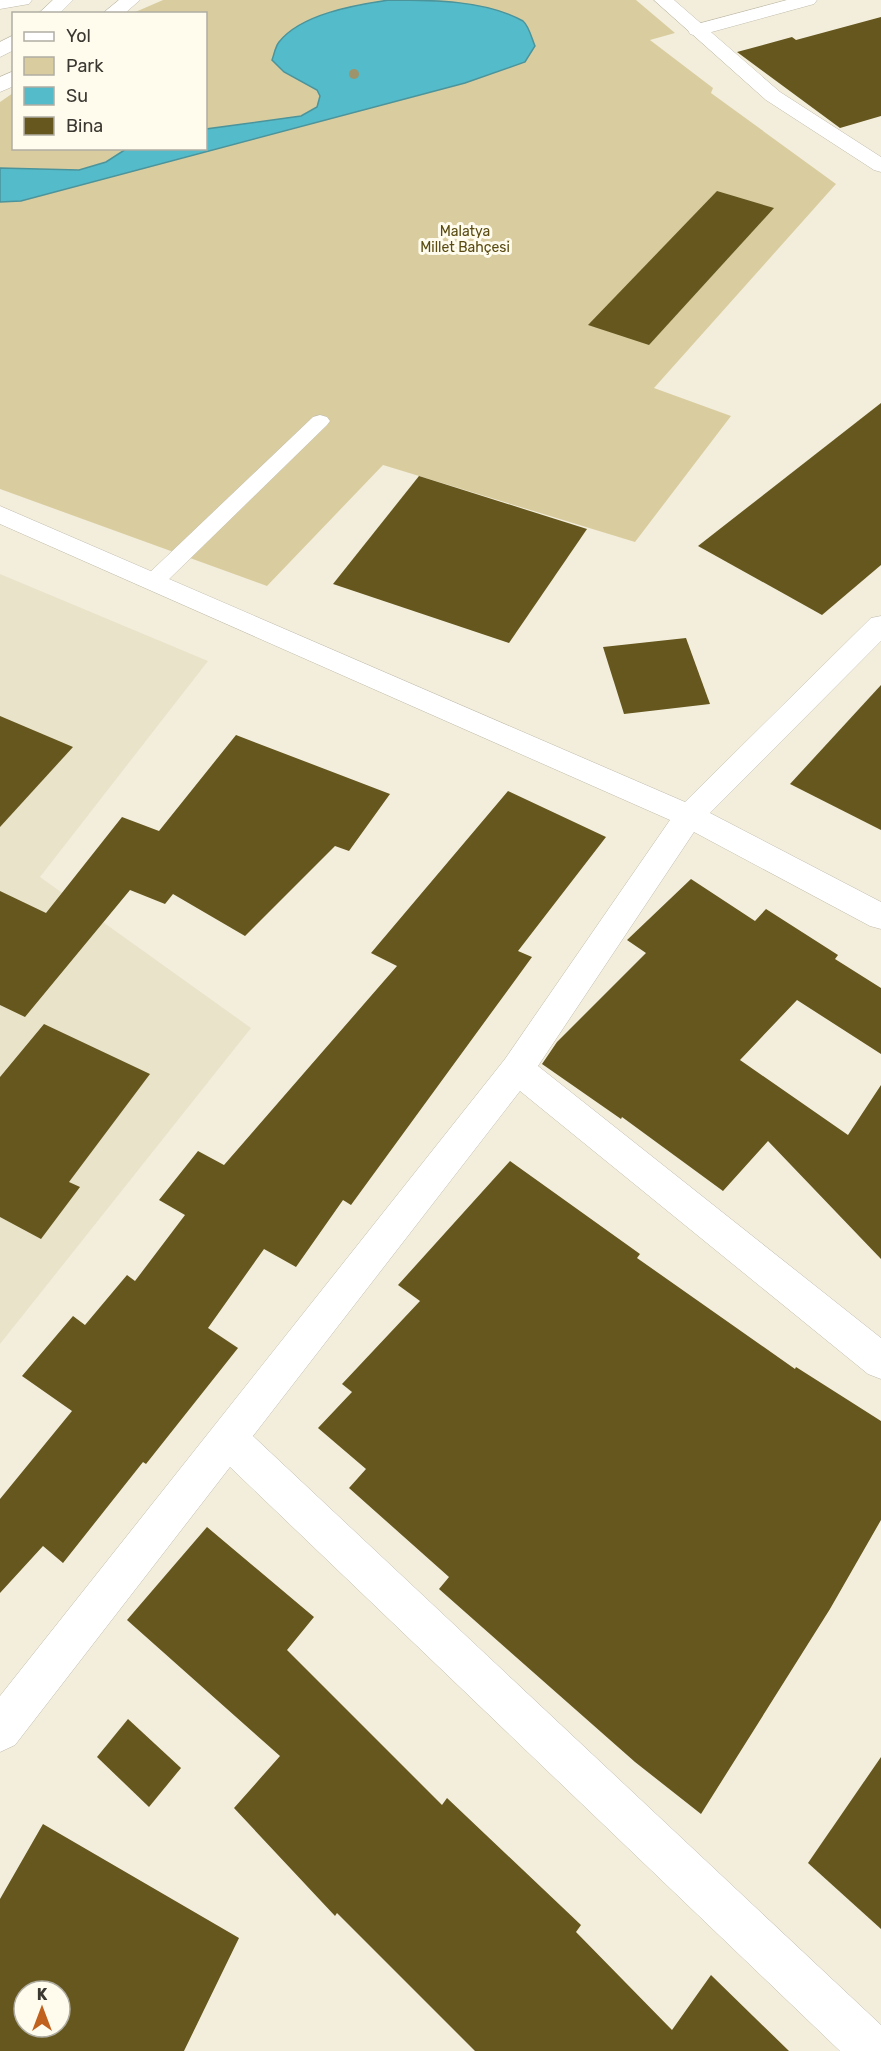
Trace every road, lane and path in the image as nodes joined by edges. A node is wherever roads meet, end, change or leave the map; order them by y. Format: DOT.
graph roads {
  1 [pos="23,0"];
  2 [pos="64,0"];
  3 [pos="131,0"];
  4 [pos="663,0"];
  5 [pos="808,0"];
  6 [pos="0,3"];
  7 [pos="49,12"];
  8 [pos="114,12"];
  9 [pos="697,30"];
  10 [pos="12,42"];
  11 [pos="0,51"];
  12 [pos="881,166"];
  13 [pos="320,421"];
  14 [pos="0,514"];
  15 [pos="154,581"];
  16 [pos="881,626"];
  17 [pos="689,816"];
  18 [pos="881,917"];
  19 [pos="517,1069"];
  20 [pos="881,1361"];
  21 [pos="228,1439"];
  22 [pos="0,1730"];
  23 [pos="874,2051"];
  1 -- 6 [label="street"];
  2 -- 7 [label="street"];
  3 -- 8 [label="street"];
  4 -- 9 [label="street"];
  5 -- 9 [label="street"];
  9 -- 12 [label="street"];
  10 -- 11 [label="street"];
  13 -- 15 [label="lane"];
  14 -- 15 [label="street"];
  15 -- 17 [label="street"];
  16 -- 17 [label="street"];
  17 -- 18 [label="street"];
  17 -- 19 [label="street"];
  19 -- 20 [label="street"];
  19 -- 21 [label="street"];
  21 -- 22 [label="street"];
  21 -- 23 [label="street"];
}
